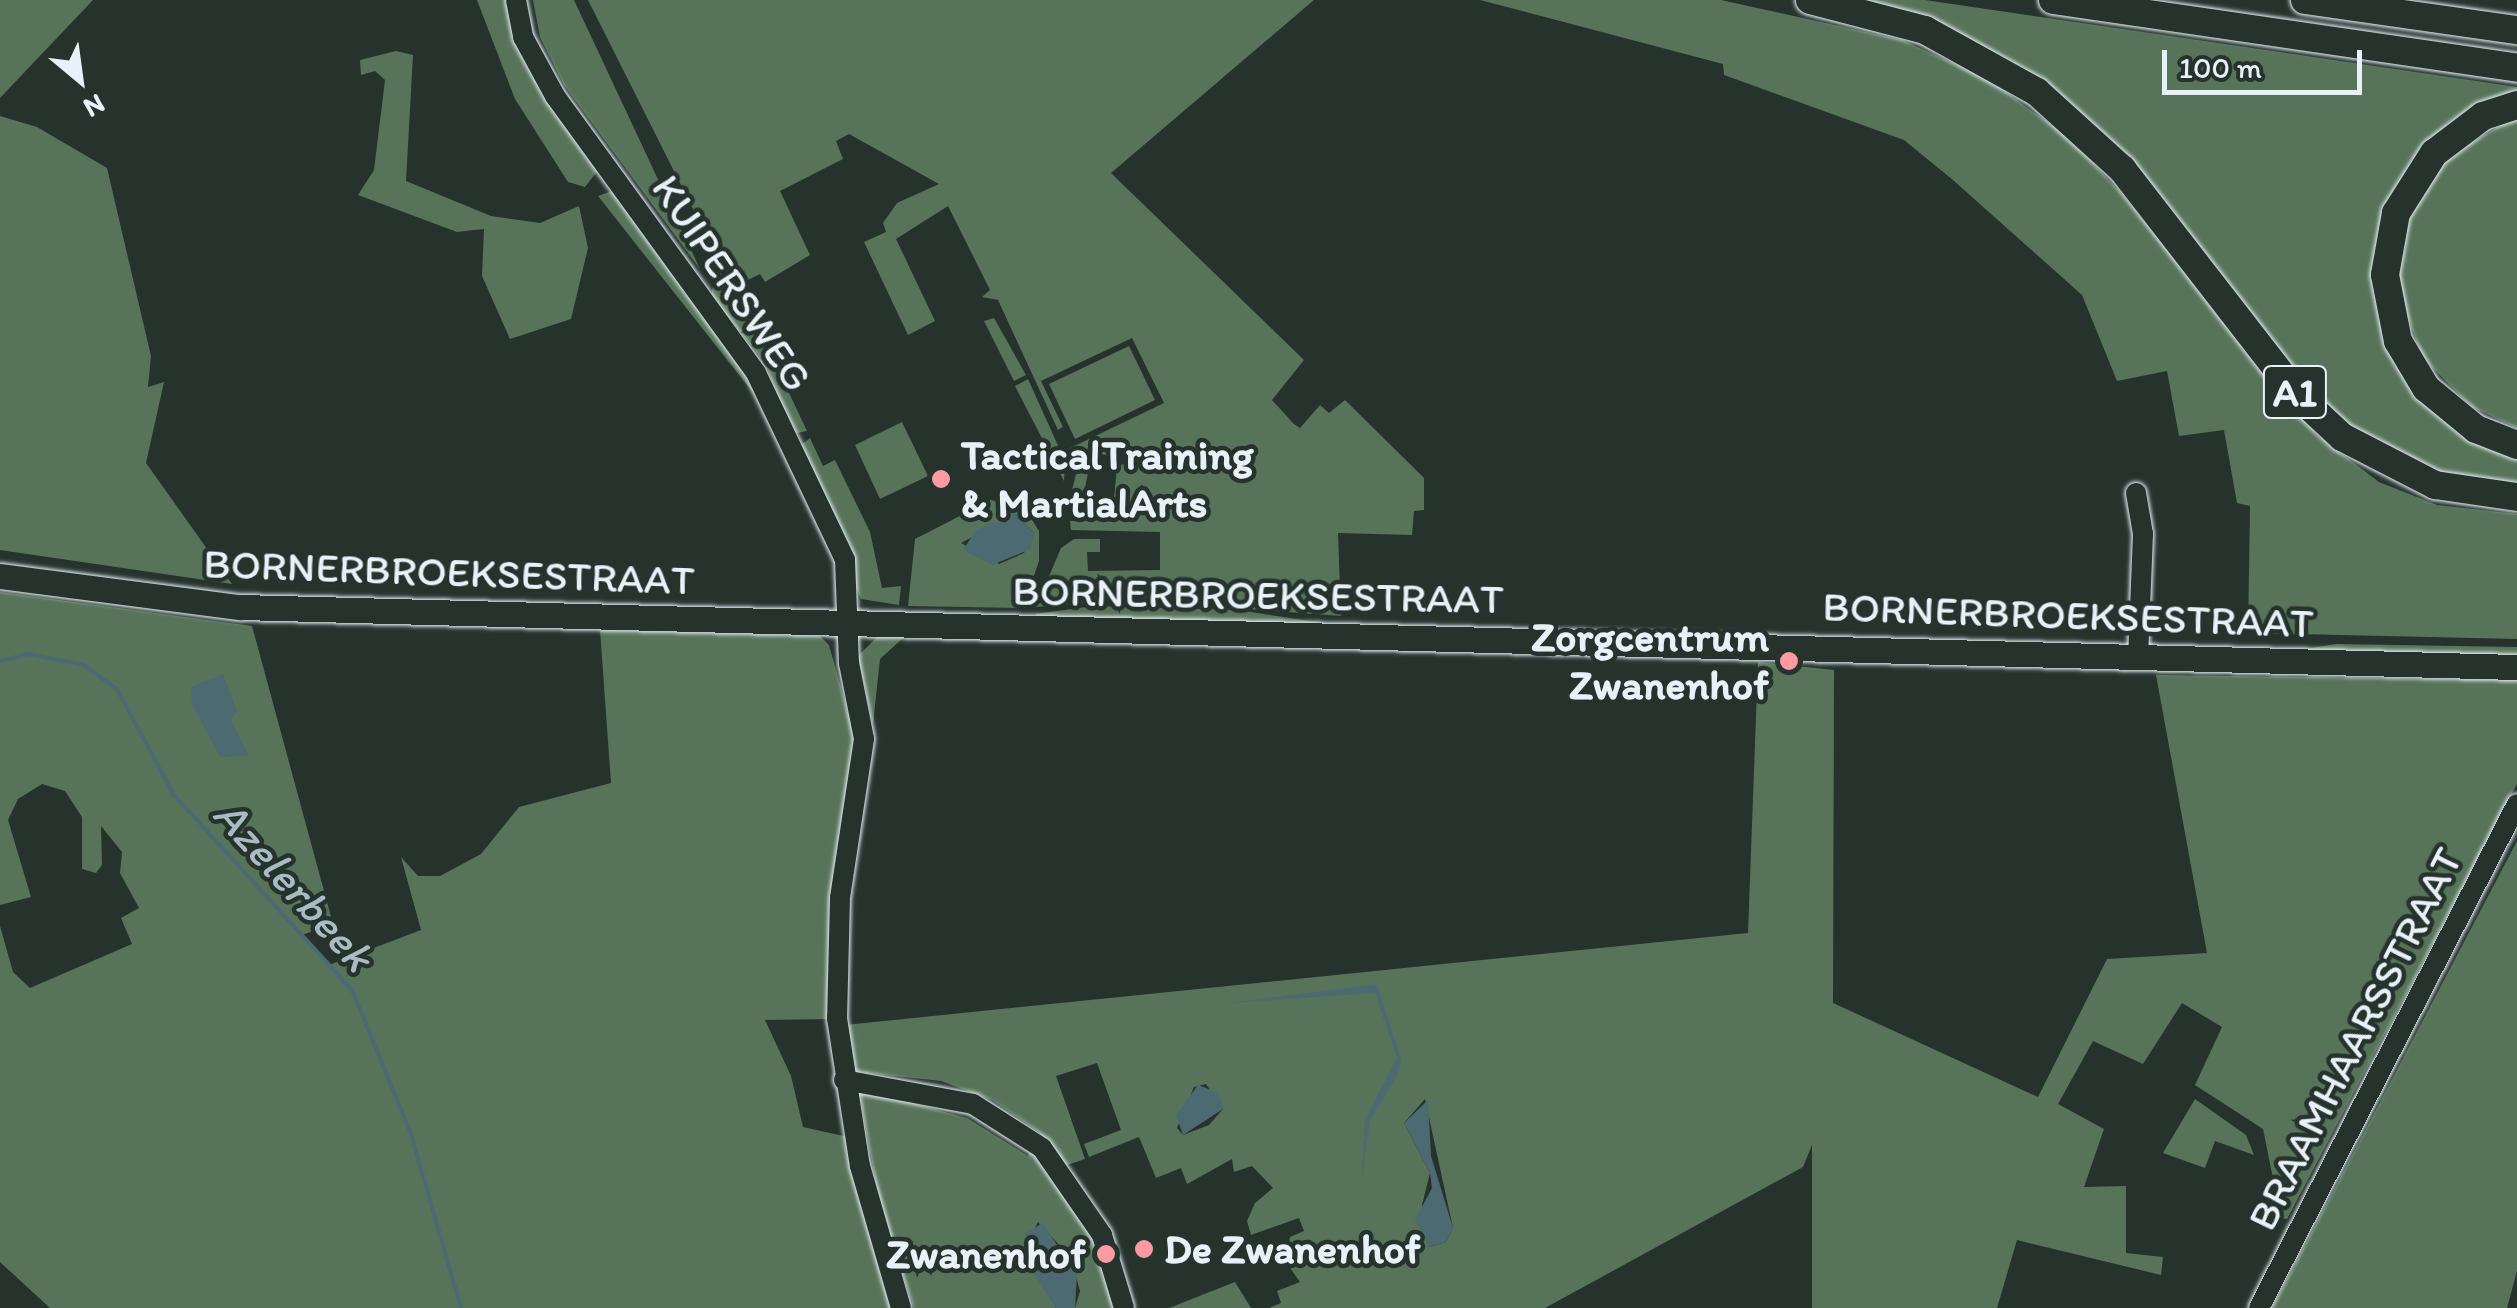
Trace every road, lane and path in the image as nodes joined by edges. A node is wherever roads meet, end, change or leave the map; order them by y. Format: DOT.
graph roads {
  1 [pos="516,0"];
  2 [pos="1810,0"];
  3 [pos="2053,0"];
  4 [pos="2305,0"];
  5 [pos="2517,30"];
  6 [pos="2517,68"];
  7 [pos="2517,105"];
  8 [pos="2517,445"];
  9 [pos="2136,493"];
  10 [pos="2517,498"];
  11 [pos="0,576"];
  12 [pos="850,624"];
  13 [pos="2138,656"];
  14 [pos="2517,667"];
  15 [pos="2517,804"];
  16 [pos="844,1080"];
  17 [pos="901,1308"];
  18 [pos="1124,1308"];
  19 [pos="2260,1308"];
  1 -- 12 [label="street, KUIPERSWEG"];
  2 -- 10 [label="highway, A1"];
  3 -- 6 [label="highway"];
  4 -- 5 [label="highway"];
  7 -- 8 [label="highway"];
  9 -- 13 [label="street"];
  11 -- 12 [label="main road, BORNERBROEKSESTRAAT"];
  12 -- 13 [label="main road, BORNERBROEKSESTRAAT"];
  12 -- 16 [label="street, KUIPERSWEG"];
  13 -- 14 [label="main road, BORNERBROEKSESTRAAT"];
  15 -- 19 [label="street, BRAAMHAARSSTRAAT"];
  16 -- 17 [label="street, KUIPERSWEG"];
  16 -- 18 [label="street"];
}
